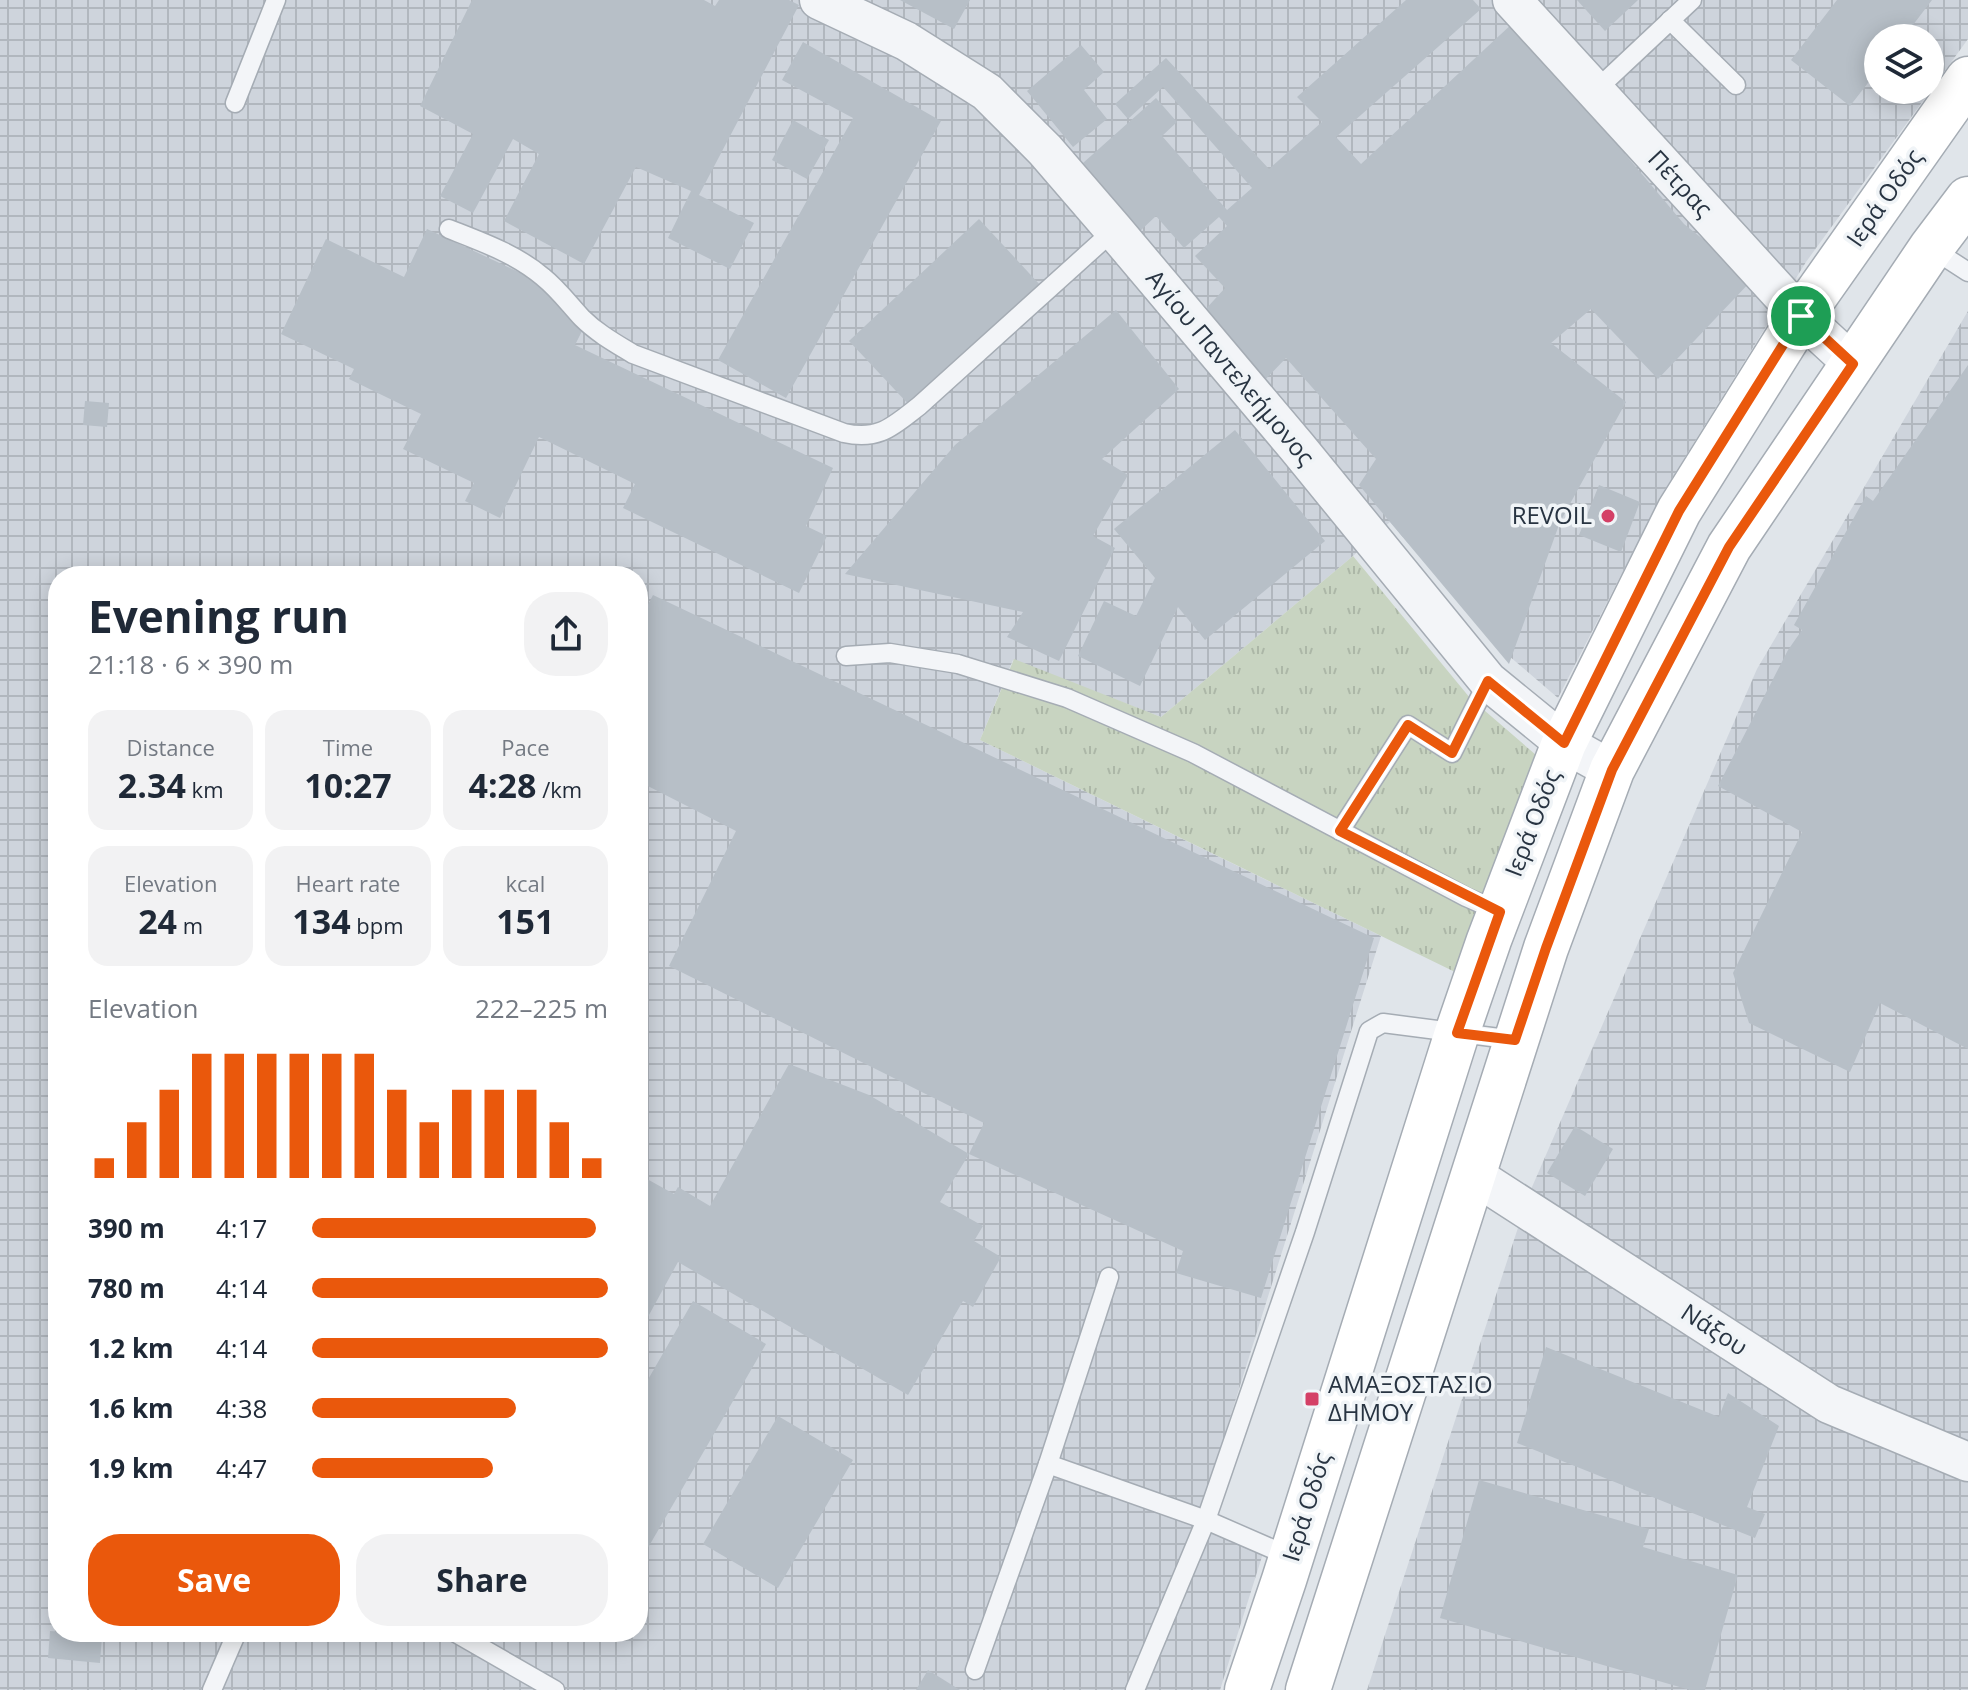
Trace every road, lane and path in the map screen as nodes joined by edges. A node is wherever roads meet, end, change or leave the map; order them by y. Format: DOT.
graph roads {
  1 [pos="276,0"];
  2 [pos="819,0"];
  3 [pos="1512,0"];
  4 [pos="1692,0"];
  5 [pos="1670,20"];
  6 [pos="1968,79"];
  7 [pos="1736,85"];
  8 [pos="1595,91"];
  9 [pos="235,103"];
  10 [pos="1968,199"];
  11 [pos="449,229"];
  12 [pos="1114,230"];
  13 [pos="1931,248"];
  14 [pos="1968,272"];
  15 [pos="1801,316"];
  16 [pos="1853,364"];
  17 [pos="846,656"];
  18 [pos="1488,681"];
  19 [pos="1564,743"];
  20 [pos="1612,770"];
  21 [pos="1340,831"];
  22 [pos="1500,912"];
  23 [pos="1457,1033"];
  24 [pos="1515,1040"];
  25 [pos="1472,1174"];
  26 [pos="1109,1277"];
  27 [pos="1968,1462"];
  28 [pos="1048,1464"];
  29 [pos="1206,1520"];
  30 [pos="1291,1557"];
  31 [pos="233,1642"];
  32 [pos="471,1642"];
  33 [pos="975,1670"];
  34 [pos="212,1690"];
  35 [pos="555,1690"];
  36 [pos="1135,1690"];
  37 [pos="1247,1690"];
  38 [pos="1308,1690"];
  1 -- 9 [label="lane"];
  2 -- 12 [label="street, Αγίου Παντελεήμονος"];
  3 -- 8 [label="street, Πέτρας"];
  4 -- 5 [label="lane"];
  5 -- 7 [label="lane"];
  5 -- 8 [label="lane"];
  6 -- 15 [label="main road, Ιερά Οδός"];
  8 -- 15 [label="street, Πέτρας"];
  10 -- 13 [label="main road"];
  11 -- 12 [label="lane"];
  12 -- 18 [label="street, Αγίου Παντελεήμονος"];
  13 -- 14 [label="lane"];
  13 -- 16 [label="main road"];
  15 -- 16 [label="street, Πέτρας"];
  15 -- 19 [label="main road, Ιερά Οδός"];
  16 -- 20 [label="main road"];
  17 -- 21 [label="lane"];
  18 -- 19 [label="street, Αγίου Παντελεήμονος"];
  18 -- 21 [label="lane"];
  19 -- 20 [label="street, Αγίου Παντελεήμονος"];
  19 -- 22 [label="main road, Ιερά Οδός"];
  20 -- 24 [label="main road"];
  21 -- 22 [label="lane"];
  22 -- 23 [label="main road, Ιερά Οδός"];
  23 -- 24 [label="lane"];
  23 -- 29 [label="lane"];
  23 -- 30 [label="main road, Ιερά Οδός"];
  24 -- 25 [label="main road"];
  25 -- 27 [label="street, Νάξου"];
  25 -- 38 [label="main road"];
  26 -- 28 [label="lane"];
  28 -- 29 [label="lane"];
  28 -- 33 [label="lane"];
  29 -- 30 [label="lane"];
  29 -- 36 [label="lane"];
  30 -- 37 [label="main road, Ιερά Οδός"];
  31 -- 34 [label="lane"];
  32 -- 35 [label="lane"];
}
